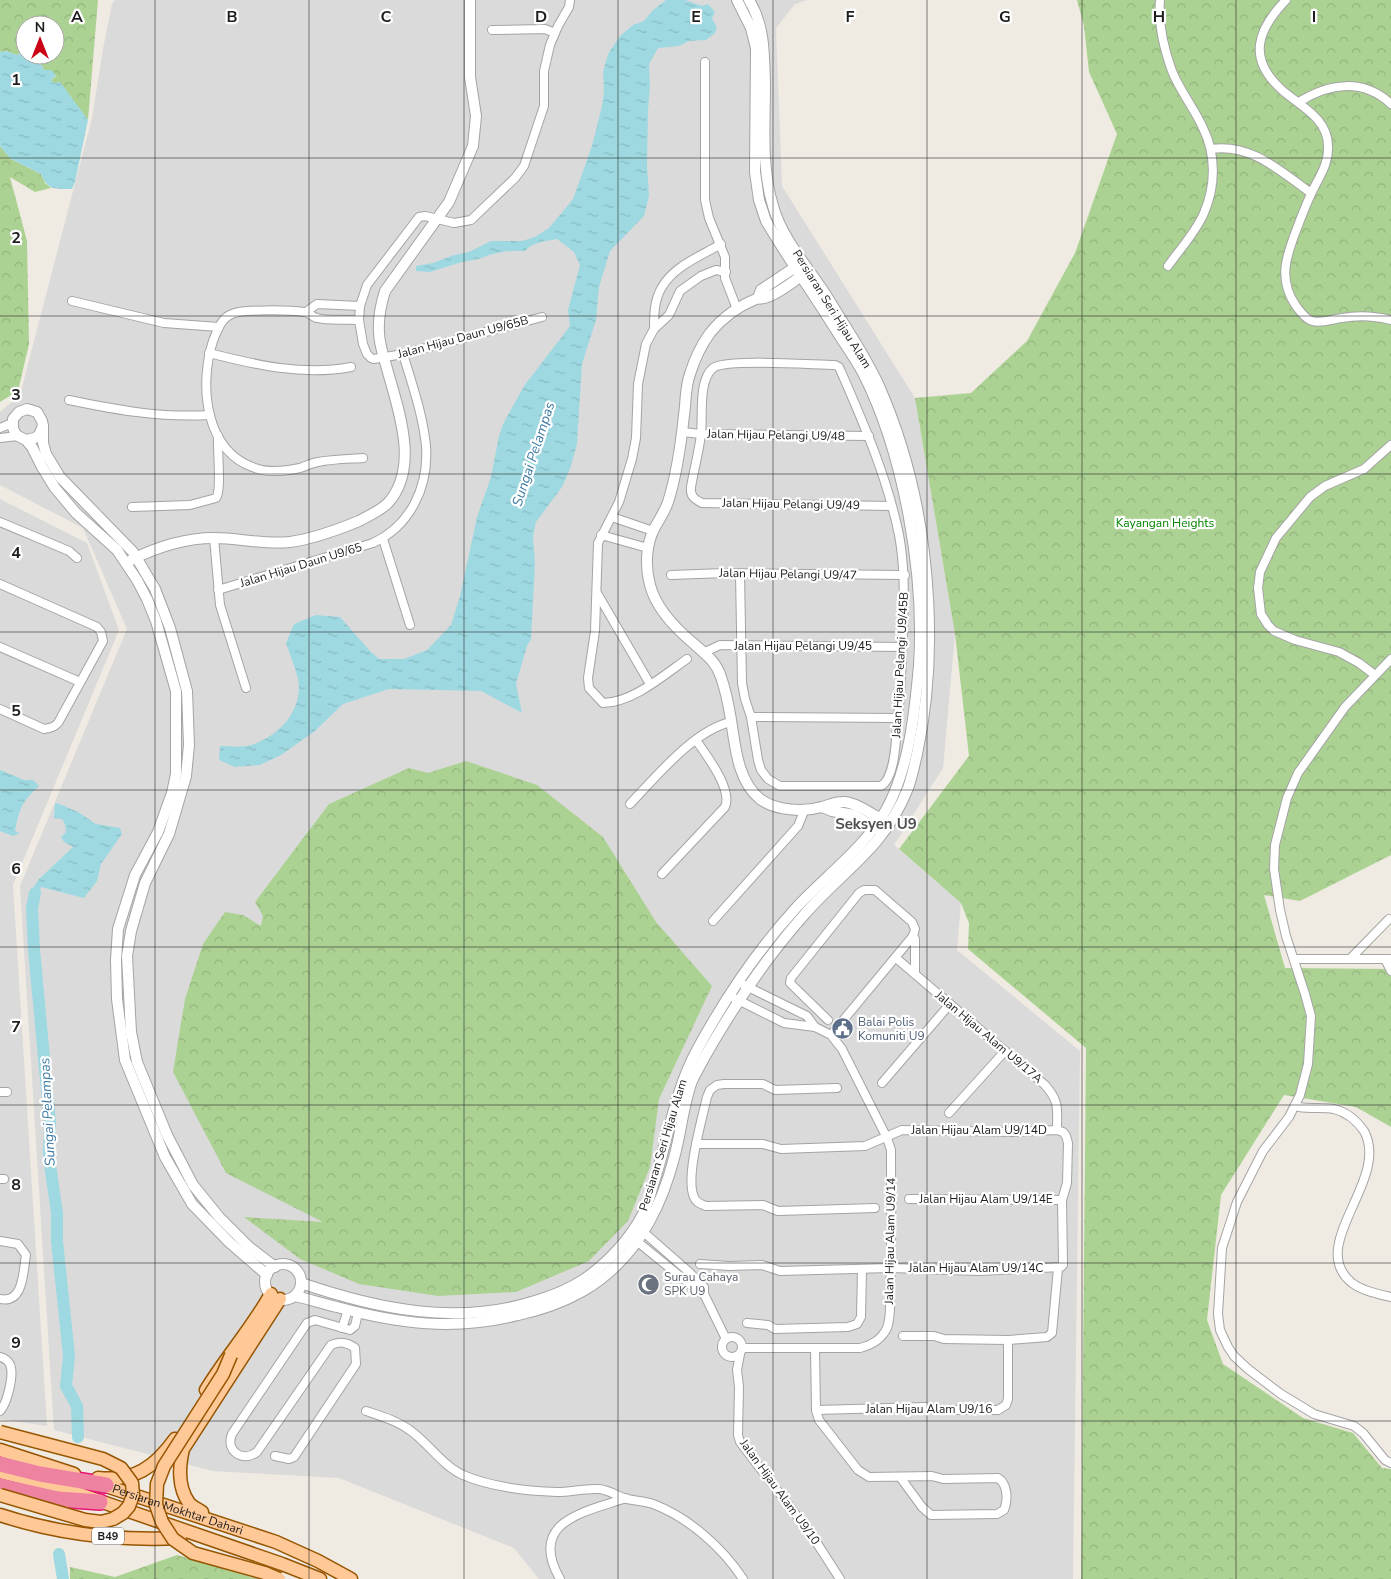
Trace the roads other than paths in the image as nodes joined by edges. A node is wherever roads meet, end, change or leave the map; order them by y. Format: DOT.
graph roads {
  1 [pos="470,0"];
  2 [pos="570,0"];
  3 [pos="737,0"];
  4 [pos="748,0"];
  5 [pos="1160,0"];
  6 [pos="1286,0"];
  7 [pos="492,30"];
  8 [pos="555,33"];
  9 [pos="705,62"];
  10 [pos="1299,102"];
  11 [pos="1391,104"];
  12 [pos="1211,150"];
  13 [pos="1311,193"];
  14 [pos="435,220"];
  15 [pos="722,244"];
  16 [pos="786,254"];
  17 [pos="1168,266"];
  18 [pos="802,269"];
  19 [pos="726,272"];
  20 [pos="785,280"];
  21 [pos="809,288"];
  22 [pos="72,301"];
  23 [pos="360,306"];
  24 [pos="737,309"];
  25 [pos="306,312"];
  26 [pos="542,316"];
  27 [pos="359,320"];
  28 [pos="1391,320"];
  29 [pos="219,327"];
  30 [pos="654,329"];
  31 [pos="209,353"];
  32 [pos="403,354"];
  33 [pos="384,358"];
  34 [pos="351,367"];
  35 [pos="69,400"];
  36 [pos="210,415"];
  37 [pos="12,423"];
  38 [pos="43,426"];
  39 [pos="0,428"];
  40 [pos="682,432"];
  41 [pos="702,434"];
  42 [pos="218,436"];
  43 [pos="869,436"];
  44 [pos="0,438"];
  45 [pos="22,438"];
  46 [pos="1391,445"];
  47 [pos="363,458"];
  48 [pos="132,506"];
  49 [pos="892,506"];
  50 [pos="612,517"];
  51 [pos="0,522"];
  52 [pos="653,531"];
  53 [pos="601,535"];
  54 [pos="214,538"];
  55 [pos="383,539"];
  56 [pos="648,548"];
  57 [pos="77,558"];
  58 [pos="136,558"];
  59 [pos="126,562"];
  60 [pos="740,574"];
  61 [pos="671,575"];
  62 [pos="905,575"];
  63 [pos="0,584"];
  64 [pos="218,590"];
  65 [pos="596,591"];
  66 [pos="410,625"];
  67 [pos="741,645"];
  68 [pos="0,647"];
  69 [pos="902,647"];
  70 [pos="705,652"];
  71 [pos="687,659"];
  72 [pos="1391,659"];
  73 [pos="1375,675"];
  74 [pos="80,682"];
  75 [pos="650,684"];
  76 [pos="246,688"];
  77 [pos="0,709"];
  78 [pos="751,717"];
  79 [pos="898,718"];
  80 [pos="731,722"];
  81 [pos="696,740"];
  82 [pos="630,804"];
  83 [pos="888,807"];
  84 [pos="805,809"];
  85 [pos="864,815"];
  86 [pos="882,826"];
  87 [pos="863,841"];
  88 [pos="662,874"];
  89 [pos="1389,919"];
  90 [pos="713,921"];
  91 [pos="913,936"];
  92 [pos="896,958"];
  93 [pos="1294,959"];
  94 [pos="1350,959"];
  95 [pos="1388,959"];
  96 [pos="1391,971"];
  97 [pos="914,974"];
  98 [pos="743,984"];
  99 [pos="734,998"];
  100 [pos="950,1004"];
  101 [pos="828,1020"];
  102 [pos="815,1027"];
  103 [pos="831,1035"];
  104 [pos="1005,1051"];
  105 [pos="882,1083"];
  106 [pos="838,1088"];
  107 [pos="1295,1105"];
  108 [pos="949,1113"];
  109 [pos="1057,1130"];
  110 [pos="887,1138"];
  111 [pos="696,1144"];
  112 [pos="910,1198"];
  113 [pos="1062,1200"];
  114 [pos="875,1208"];
  115 [pos="640,1228"];
  116 [pos="633,1238"];
  117 [pos="0,1241"];
  118 [pos="700,1264"];
  119 [pos="275,1267"];
  120 [pos="891,1268"];
  121 [pos="1059,1268"];
  122 [pos="862,1269"];
  123 [pos="267,1275"];
  124 [pos="301,1283"];
  125 [pos="704,1294"];
  126 [pos="294,1296"];
  127 [pos="275,1297"];
  128 [pos="1391,1298"];
  129 [pos="0,1299"];
  130 [pos="353,1311"];
  131 [pos="746,1323"];
  132 [pos="342,1328"];
  133 [pos="903,1336"];
  134 [pos="726,1338"];
  135 [pos="1008,1340"];
  136 [pos="814,1348"];
  137 [pos="741,1351"];
  138 [pos="231,1355"];
  139 [pos="726,1355"];
  140 [pos="0,1357"];
  141 [pos="737,1370"];
  142 [pos="816,1410"];
  143 [pos="0,1411"];
  144 [pos="366,1411"];
  145 [pos="0,1432"];
  146 [pos="0,1450"];
  147 [pos="275,1456"];
  148 [pos="1391,1463"];
  149 [pos="0,1464"];
  150 [pos="0,1472"];
  151 [pos="78,1476"];
  152 [pos="900,1477"];
  153 [pos="106,1485"];
  154 [pos="2,1489"];
  155 [pos="626,1498"];
  156 [pos="100,1502"];
  157 [pos="0,1515"];
  158 [pos="220,1523"];
  159 [pos="217,1541"];
  160 [pos="279,1579"];
  161 [pos="320,1579"];
  162 [pos="351,1579"];
  163 [pos="560,1579"];
  164 [pos="743,1579"];
  165 [pos="840,1579"];
  1 -- 14 [label="street"];
  2 -- 8 [label="street"];
  3 -- 16 [label="street, Persiaran Seri Hijau Alam"];
  4 -- 18 [label="street, Persiaran Seri Hijau Alam"];
  5 -- 12 [label="street"];
  6 -- 10 [label="street"];
  7 -- 8 [label="street"];
  8 -- 14 [label="street"];
  9 -- 15 [label="street"];
  10 -- 11 [label="street"];
  10 -- 13 [label="street"];
  12 -- 13 [label="street"];
  12 -- 17 [label="street"];
  13 -- 28 [label="street"];
  14 -- 23 [label="street"];
  14 -- 33 [label="street"];
  15 -- 19 [label="street"];
  15 -- 30 [label="street"];
  16 -- 18 [label="street, Persiaran Seri Hijau Alam"];
  16 -- 20 [label="street"];
  18 -- 20 [label="street"];
  18 -- 21 [label="street, Persiaran Seri Hijau Alam"];
  18 -- 86 [label="street, Persiaran Seri Hijau Alam"];
  19 -- 24 [label="street"];
  19 -- 30 [label="street"];
  20 -- 21 [label="street"];
  20 -- 24 [label="street"];
  21 -- 83 [label="street, Persiaran Seri Hijau Alam"];
  22 -- 29 [label="street"];
  23 -- 25 [label="street"];
  23 -- 27 [label="street"];
  24 -- 40 [label="street"];
  25 -- 27 [label="street"];
  25 -- 29 [label="street"];
  26 -- 32 [label="street, Jalan Hijau Daun U9/65B"];
  27 -- 33 [label="street"];
  29 -- 31 [label="street"];
  30 -- 50 [label="street"];
  31 -- 34 [label="street"];
  31 -- 36 [label="street"];
  32 -- 33 [label="street, Jalan Hijau Daun U9/65B"];
  32 -- 55 [label="street, Jalan Hijau Daun U9/65"];
  33 -- 54 [label="street"];
  35 -- 36 [label="street"];
  36 -- 42 [label="street"];
  37 -- 38 [label="street"];
  37 -- 39 [label="street"];
  37 -- 45 [label="street"];
  38 -- 45 [label="street"];
  38 -- 58 [label="street"];
  40 -- 41 [label="street, Jalan Hijau Pelangi U9/48"];
  40 -- 52 [label="street"];
  41 -- 43 [label="street, Jalan Hijau Pelangi U9/48"];
  41 -- 43 [label="street, Jalan Hijau Pelangi U9/45B"];
  41 -- 49 [label="street, Jalan Hijau Pelangi U9/49"];
  42 -- 47 [label="street"];
  42 -- 48 [label="street"];
  43 -- 49 [label="street, Jalan Hijau Pelangi U9/45B"];
  44 -- 45 [label="street"];
  45 -- 59 [label="street"];
  46 -- 73 [label="street"];
  49 -- 62 [label="street, Jalan Hijau Pelangi U9/45B"];
  50 -- 52 [label="street"];
  50 -- 53 [label="street"];
  51 -- 57 [label="street"];
  52 -- 56 [label="street"];
  53 -- 56 [label="street"];
  53 -- 65 [label="street"];
  54 -- 58 [label="street"];
  54 -- 64 [label="street"];
  55 -- 64 [label="street, Jalan Hijau Daun U9/65"];
  55 -- 66 [label="street"];
  56 -- 70 [label="street"];
  58 -- 59 [label="street"];
  58 -- 119 [label="street"];
  59 -- 123 [label="street"];
  60 -- 61 [label="street, Jalan Hijau Pelangi U9/47"];
  60 -- 62 [label="street, Jalan Hijau Pelangi U9/47"];
  60 -- 67 [label="street"];
  62 -- 69 [label="street, Jalan Hijau Pelangi U9/45B"];
  63 -- 74 [label="street"];
  64 -- 76 [label="street"];
  65 -- 75 [label="street"];
  65 -- 75 [label="street"];
  67 -- 69 [label="street, Jalan Hijau Pelangi U9/45"];
  67 -- 70 [label="street, Jalan Hijau Pelangi U9/45"];
  67 -- 78 [label="street"];
  68 -- 74 [label="street"];
  69 -- 79 [label="street, Jalan Hijau Pelangi U9/45B"];
  70 -- 80 [label="street"];
  71 -- 75 [label="street"];
  72 -- 73 [label="street"];
  73 -- 93 [label="street"];
  74 -- 77 [label="street"];
  78 -- 79 [label="street"];
  78 -- 79 [label="street, Jalan Hijau Pelangi U9/45B"];
  80 -- 81 [label="street"];
  80 -- 84 [label="street"];
  81 -- 82 [label="street"];
  81 -- 88 [label="street"];
  83 -- 85 [label="street"];
  83 -- 86 [label="street, Persiaran Seri Hijau Alam"];
  84 -- 85 [label="street"];
  84 -- 90 [label="street"];
  85 -- 86 [label="street"];
  85 -- 87 [label="street"];
  86 -- 87 [label="street, Persiaran Seri Hijau Alam"];
  86 -- 98 [label="street, Persiaran Seri Hijau Alam"];
  87 -- 98 [label="street, Persiaran Seri Hijau Alam"];
  89 -- 94 [label="street"];
  91 -- 92 [label="street"];
  91 -- 97 [label="street"];
  91 -- 101 [label="street"];
  92 -- 97 [label="street, Jalan Hijau Alam U9/17A"];
  92 -- 103 [label="street"];
  93 -- 94 [label="street"];
  93 -- 107 [label="street"];
  94 -- 95 [label="street"];
  95 -- 96 [label="street"];
  97 -- 100 [label="street, Jalan Hijau Alam U9/17A"];
  98 -- 99 [label="street, Persiaran Seri Hijau Alam"];
  98 -- 102 [label="street"];
  99 -- 102 [label="street"];
  99 -- 115 [label="street, Persiaran Seri Hijau Alam"];
  100 -- 104 [label="street, Jalan Hijau Alam U9/17A"];
  100 -- 105 [label="street"];
  102 -- 103 [label="street, Jalan Hijau Alam U9/14"];
  103 -- 110 [label="street, Jalan Hijau Alam U9/14"];
  104 -- 108 [label="street"];
  104 -- 109 [label="street, Jalan Hijau Alam U9/17A"];
  106 -- 111 [label="street"];
  107 -- 128 [label="street"];
  107 -- 148 [label="street"];
  109 -- 110 [label="street, Jalan Hijau Alam U9/14D"];
  109 -- 113 [label="street, Jalan Hijau Alam U9/14D"];
  110 -- 111 [label="street, Jalan Hijau Alam U9/14D"];
  110 -- 120 [label="street, Jalan Hijau Alam U9/14"];
  111 -- 114 [label="street"];
  112 -- 113 [label="street, Jalan Hijau Alam U9/14E"];
  113 -- 121 [label="street, Jalan Hijau Alam U9/14D"];
  115 -- 116 [label="street, Persiaran Seri Hijau Alam"];
  115 -- 125 [label="street"];
  116 -- 124 [label="street, Persiaran Seri Hijau Alam"];
  116 -- 125 [label="street"];
  116 -- 130 [label="street, Persiaran Seri Hijau Alam"];
  117 -- 129 [label="street"];
  118 -- 122 [label="street, Jalan Hijau Alam U9/14C"];
  119 -- 123 [label="street"];
  119 -- 124 [label="street"];
  120 -- 121 [label="street, Jalan Hijau Alam U9/14C"];
  120 -- 122 [label="street, Jalan Hijau Alam U9/14C"];
  120 -- 136 [label="street, Jalan Hijau Alam U9/14"];
  121 -- 135 [label="street, Jalan Hijau Alam U9/14D"];
  122 -- 131 [label="street"];
  123 -- 127 [label="street"];
  124 -- 126 [label="street"];
  125 -- 134 [label="street"];
  126 -- 127 [label="street"];
  126 -- 130 [label="street, Persiaran Seri Hijau Alam"];
  127 -- 138 [label="main road"];
  127 -- 158 [label="main road"];
  130 -- 132 [label="street"];
  130 -- 132 [label="street"];
  132 -- 147 [label="street"];
  133 -- 135 [label="street"];
  134 -- 137 [label="street"];
  134 -- 139 [label="street"];
  135 -- 142 [label="street, Jalan Hijau Alam U9/16"];
  136 -- 137 [label="street, Jalan Hijau Alam U9/14"];
  136 -- 142 [label="street"];
  137 -- 139 [label="street"];
  137 -- 141 [label="street, Jalan Hijau Alam U9/10"];
  138 -- 151 [label="main road"];
  138 -- 160 [label="main road, bridge"];
  139 -- 141 [label="street"];
  140 -- 143 [label="street"];
  141 -- 165 [label="street, Jalan Hijau Alam U9/10"];
  142 -- 152 [label="street"];
  144 -- 155 [label="street"];
  145 -- 154 [label="main road, bridge"];
  146 -- 151 [label="main road, Persiaran Mokhtar Dahari"];
  149 -- 153 [label="highway"];
  150 -- 156 [label="main road, Persiaran Mokhtar Dahari / B49"];
  151 -- 153 [label="main road, Persiaran Mokhtar Dahari"];
  152 -- 152 [label="street"];
  153 -- 158 [label="main road, Persiaran Mokhtar Dahari"];
  154 -- 156 [label="highway"];
  155 -- 163 [label="street"];
  155 -- 164 [label="street"];
  156 -- 159 [label="main road, Persiaran Mokhtar Dahari / B49"];
  157 -- 159 [label="main road, B49"];
  158 -- 162 [label="main road, Persiaran Mokhtar Dahari"];
  159 -- 161 [label="main road, Persiaran Mokhtar Dahari / B49"];
}
